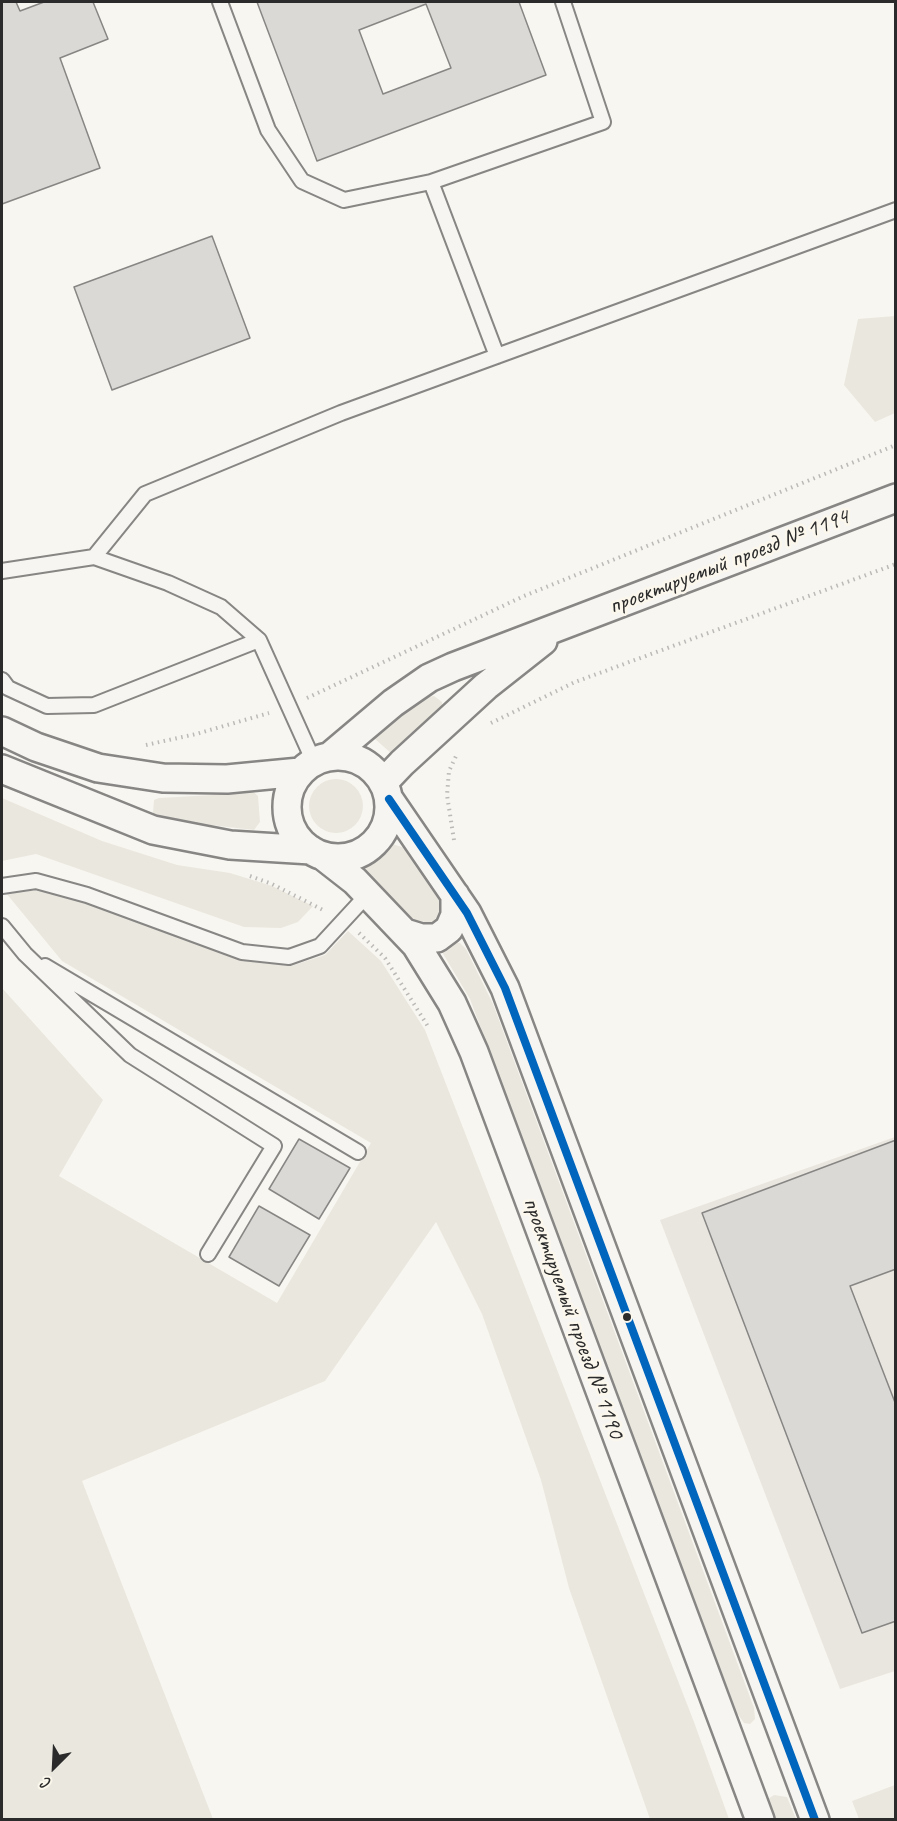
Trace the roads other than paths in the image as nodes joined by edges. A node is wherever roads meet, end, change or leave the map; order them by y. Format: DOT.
graph roads {
  1 [pos="220,2"];
  2 [pos="563,2"];
  3 [pos="431,182"];
  4 [pos="896,210"];
  5 [pos="497,356"];
  6 [pos="896,498"];
  7 [pos="94,557"];
  8 [pos="2,571"];
  9 [pos="563,626"];
  10 [pos="259,640"];
  11 [pos="2,680"];
  12 [pos="2,731"];
  13 [pos="315,764"];
  14 [pos="2,769"];
  15 [pos="386,791"];
  16 [pos="317,853"];
  17 [pos="2,885"];
  18 [pos="368,894"];
  19 [pos="455,895"];
  20 [pos="2,926"];
  21 [pos="405,933"];
  22 [pos="25,954"];
  23 [pos="358,1152"];
  24 [pos="208,1254"];
  25 [pos="760,1820"];
  26 [pos="815,1820"];
  1 -- 3 [label="lane"];
  2 -- 3 [label="lane"];
  3 -- 5 [label="lane"];
  4 -- 5 [label="lane"];
  5 -- 7 [label="lane"];
  6 -- 9 [label="street, проектируемый проезд № 1194"];
  7 -- 8 [label="lane"];
  7 -- 10 [label="lane"];
  9 -- 13 [label="street, проектируемый проезд № 1194"];
  9 -- 15 [label="street, проектируемый проезд № 1194"];
  10 -- 11 [label="lane"];
  10 -- 13 [label="lane"];
  12 -- 13 [label="street"];
  13 -- 15 [label="street"];
  13 -- 16 [label="street"];
  14 -- 16 [label="street"];
  15 -- 16 [label="street"];
  15 -- 19 [label="street"];
  16 -- 18 [label="street, проектируемый проезд № 1190"];
  17 -- 18 [label="lane"];
  18 -- 21 [label="street, проектируемый проезд № 1190"];
  19 -- 21 [label="street"];
  19 -- 26 [label="street"];
  20 -- 22 [label="lane"];
  21 -- 25 [label="street, проектируемый проезд № 1190"];
  22 -- 23 [label="lane"];
  22 -- 24 [label="lane"];
}
